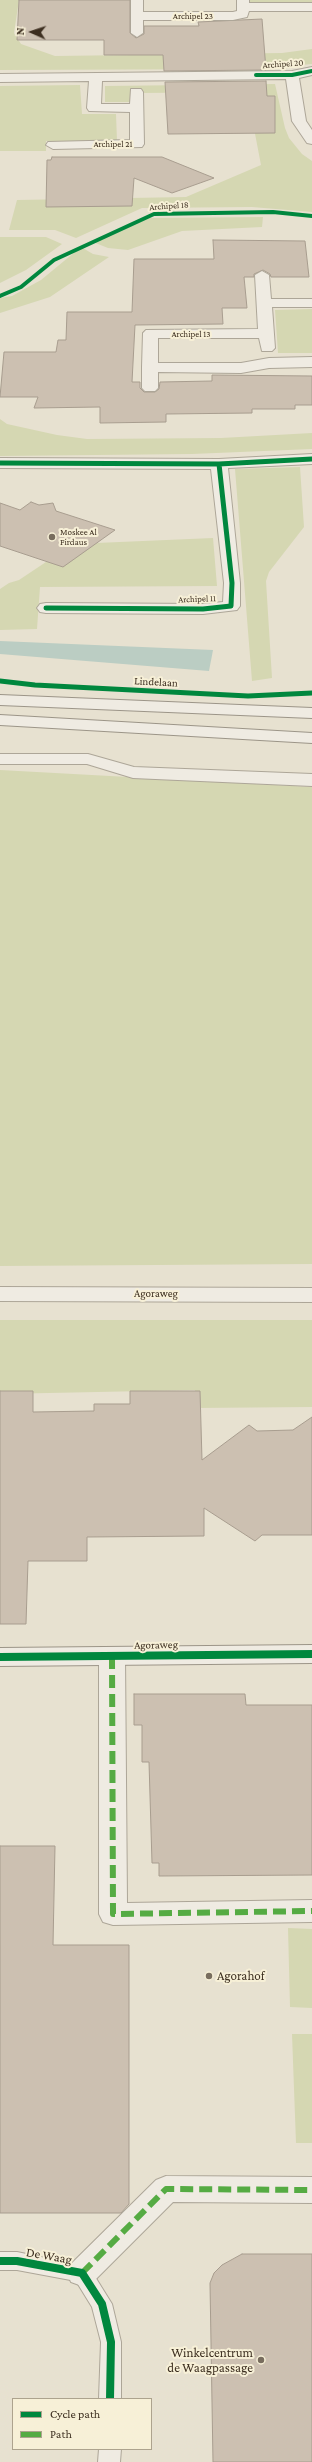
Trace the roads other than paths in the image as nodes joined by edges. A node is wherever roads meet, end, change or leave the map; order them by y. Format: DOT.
graph roads {
  1 [pos="137,0"];
  2 [pos="244,4"];
  3 [pos="312,7"];
  4 [pos="136,16"];
  5 [pos="137,33"];
  6 [pos="312,71"];
  7 [pos="292,74"];
  8 [pos="0,78"];
  9 [pos="96,78"];
  10 [pos="136,92"];
  11 [pos="134,108"];
  12 [pos="312,140"];
  13 [pos="53,145"];
  14 [pos="262,275"];
  15 [pos="312,302"];
  16 [pos="264,303"];
  17 [pos="266,334"];
  18 [pos="312,362"];
  19 [pos="269,363"];
  20 [pos="150,367"];
  21 [pos="150,388"];
  22 [pos="312,459"];
  23 [pos="0,463"];
  24 [pos="219,464"];
  25 [pos="46,608"];
  26 [pos="0,700"];
  27 [pos="312,713"];
  28 [pos="0,720"];
  29 [pos="312,738"];
  30 [pos="0,759"];
  31 [pos="312,780"];
  32 [pos="0,1294"];
  33 [pos="312,1295"];
  34 [pos="312,1654"];
  35 [pos="112,1656"];
  36 [pos="0,1657"];
  37 [pos="312,1911"];
  38 [pos="312,2190"];
  39 [pos="0,2261"];
  40 [pos="82,2273"];
  41 [pos="110,2398"];
  42 [pos="110,2450"];
  43 [pos="109,2462"];
  1 -- 4 [label="street"];
  2 -- 3 [label="street, Archipel 23"];
  2 -- 4 [label="street, Archipel 23"];
  4 -- 5 [label="street"];
  6 -- 7 [label="street, Archipel 20"];
  7 -- 9 [label="street, Archipel 20"];
  7 -- 12 [label="street"];
  8 -- 9 [label="street, Archipel 20"];
  9 -- 11 [label="street"];
  10 -- 11 [label="street, Archipel 21"];
  11 -- 13 [label="street, Archipel 21"];
  14 -- 16 [label="street"];
  15 -- 16 [label="street"];
  16 -- 17 [label="street"];
  17 -- 19 [label="street"];
  17 -- 20 [label="street, Archipel 13"];
  18 -- 19 [label="street"];
  19 -- 20 [label="street"];
  20 -- 21 [label="street, Archipel 13"];
  22 -- 24 [label="street"];
  23 -- 24 [label="street"];
  24 -- 25 [label="street, Archipel 11"];
  26 -- 27 [label="street"];
  28 -- 29 [label="street"];
  30 -- 31 [label="street"];
  32 -- 33 [label="street, Agoraweg"];
  34 -- 35 [label="street, Agoraweg"];
  35 -- 36 [label="street, Agoraweg"];
  35 -- 37 [label="street"];
  38 -- 40 [label="street"];
  39 -- 40 [label="lane, De Waag"];
  40 -- 41 [label="lane, De Waag"];
  42 -- 43 [label="lane"];
}
